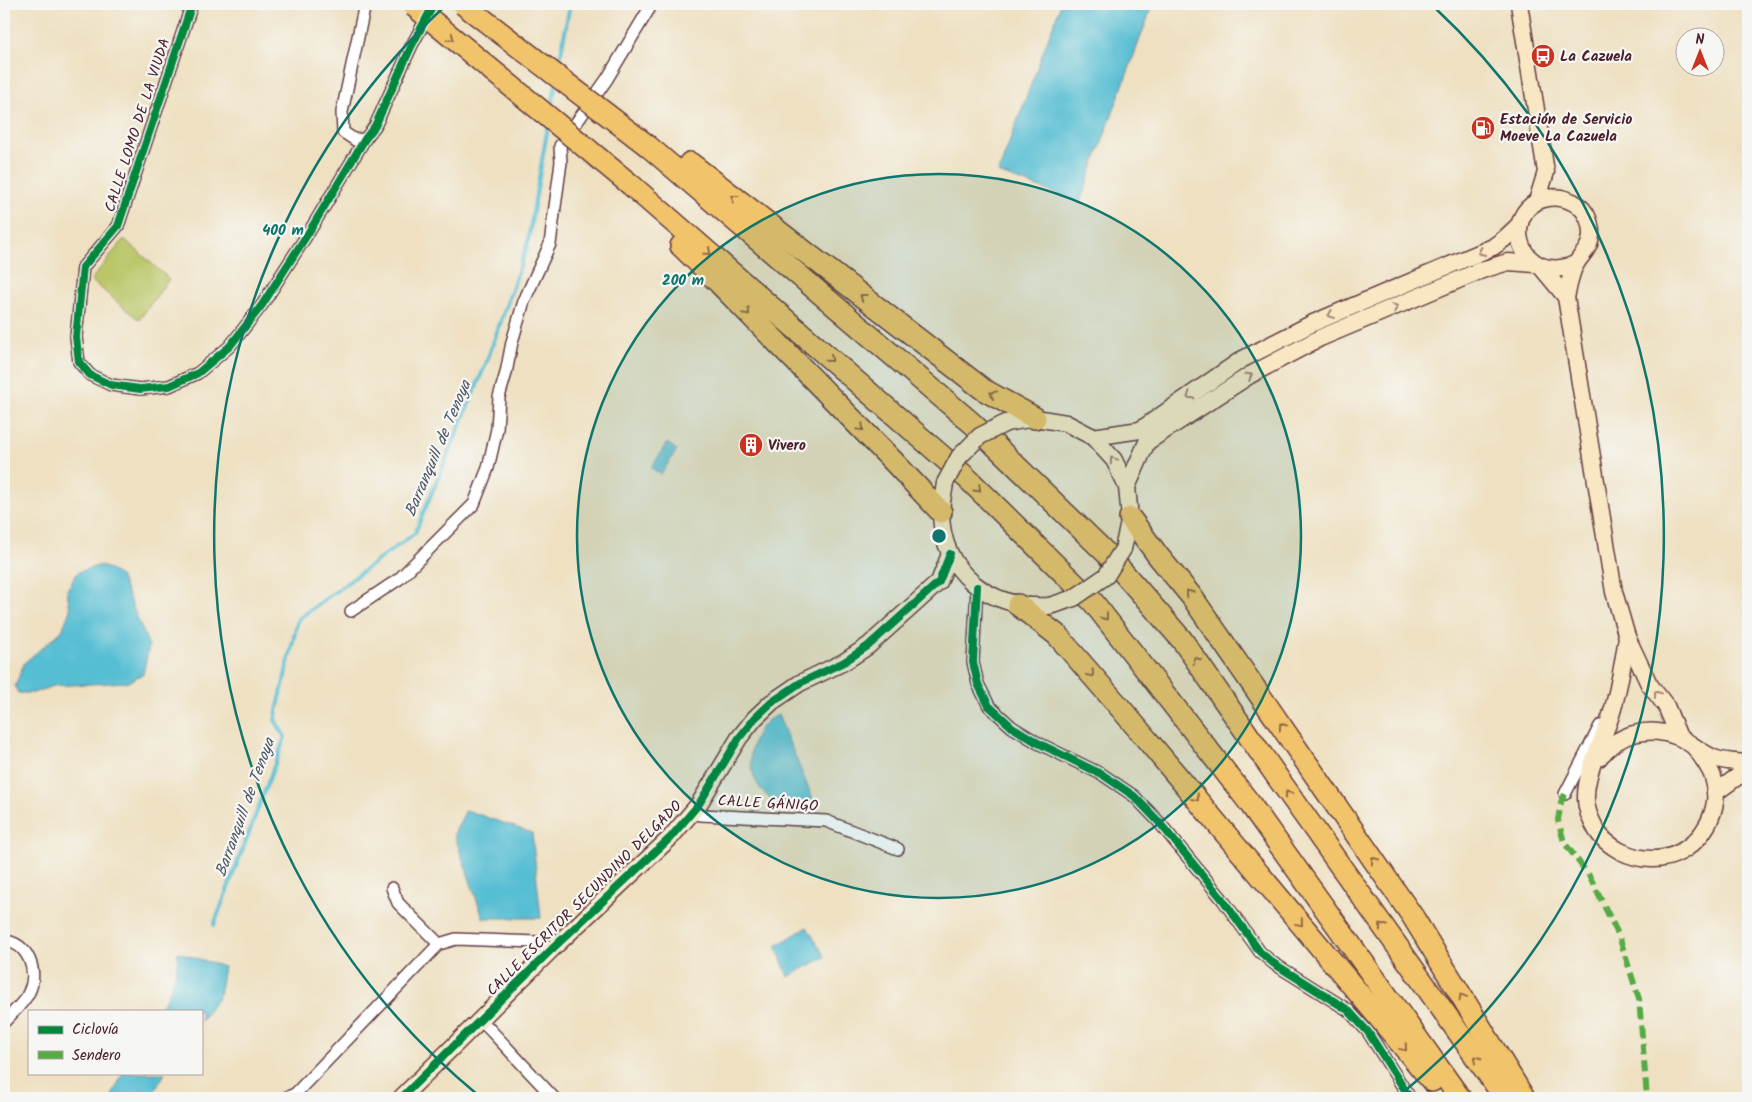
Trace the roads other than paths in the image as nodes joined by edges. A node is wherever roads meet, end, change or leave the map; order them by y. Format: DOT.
graph roads {
  1 [pos="192,4"];
  2 [pos="365,4"];
  3 [pos="463,4"];
  4 [pos="480,4"];
  5 [pos="652,4"];
  6 [pos="1519,4"];
  7 [pos="419,5"];
  8 [pos="365,139"];
  9 [pos="650,140"];
  10 [pos="1546,172"];
  11 [pos="628,189"];
  12 [pos="1563,197"];
  13 [pos="1537,201"];
  14 [pos="1520,224"];
  15 [pos="1576,264"];
  16 [pos="1538,265"];
  17 [pos="1566,297"];
  18 [pos="1036,418"];
  19 [pos="1093,438"];
  20 [pos="1127,487"];
  21 [pos="941,512"];
  22 [pos="1130,518"];
  23 [pos="950,554"];
  24 [pos="938,582"];
  25 [pos="972,582"];
  26 [pos="993,597"];
  27 [pos="1018,605"];
  28 [pos="351,611"];
  29 [pos="975,617"];
  30 [pos="1627,638"];
  31 [pos="1616,696"];
  32 [pos="1679,737"];
  33 [pos="1695,748"];
  34 [pos="1594,763"];
  35 [pos="1748,763"];
  36 [pos="1748,773"];
  37 [pos="1588,780"];
  38 [pos="1715,793"];
  39 [pos="692,813"];
  40 [pos="898,849"];
  41 [pos="392,888"];
  42 [pos="4,941"];
  43 [pos="438,944"];
  44 [pos="552,948"];
  45 [pos="481,1020"];
  46 [pos="4,1022"];
  47 [pos="285,1098"];
  48 [pos="401,1098"];
  49 [pos="554,1098"];
  50 [pos="1410,1098"];
  51 [pos="1447,1098"];
  52 [pos="1460,1098"];
  53 [pos="1505,1098"];
  54 [pos="1524,1098"];
  1 -- 8 [label="street, CALLE LOMO DE LA VIUDA"];
  2 -- 8 [label="street"];
  3 -- 9 [label="highway, bridge"];
  4 -- 9 [label="highway"];
  5 -- 28 [label="street"];
  6 -- 10 [label="main road"];
  7 -- 8 [label="street, CALLE LOMO DE LA VIUDA"];
  7 -- 11 [label="highway, one-way, bridge"];
  18 -- 9 [label="highway, one-way"];
  53 -- 9 [label="highway, one-way"];
  10 -- 12 [label="main road"];
  10 -- 13 [label="main road"];
  11 -- 21 [label="highway, one-way"];
  11 -- 52 [label="highway, one-way"];
  12 -- 13 [label="main road"];
  12 -- 15 [label="main road"];
  13 -- 14 [label="main road"];
  14 -- 16 [label="main road"];
  14 -- 19 [label="main road, one-way"];
  15 -- 16 [label="main road"];
  15 -- 17 [label="main road"];
  16 -- 17 [label="main road"];
  20 -- 16 [label="main road, one-way"];
  17 -- 30 [label="main road"];
  18 -- 19 [label="main road"];
  18 -- 21 [label="main road, bridge"];
  20 -- 19 [label="main road, one-way"];
  20 -- 22 [label="main road"];
  21 -- 23 [label="main road"];
  22 -- 27 [label="main road, bridge"];
  54 -- 22 [label="highway, one-way"];
  23 -- 24 [label="main road, CALLE ESCRITOR SECUNDINO DELGADO"];
  23 -- 25 [label="main road"];
  24 -- 25 [label="main road"];
  24 -- 39 [label="main road, CALLE ESCRITOR SECUNDINO DELGADO"];
  25 -- 26 [label="main road"];
  25 -- 29 [label="street"];
  26 -- 27 [label="main road"];
  26 -- 29 [label="street"];
  27 -- 51 [label="highway, one-way"];
  29 -- 50 [label="street"];
  30 -- 31 [label="main road"];
  32 -- 30 [label="main road, one-way"];
  31 -- 34 [label="main road"];
  31 -- 37 [label="street"];
  32 -- 33 [label="main road"];
  32 -- 34 [label="main road"];
  33 -- 35 [label="main road"];
  33 -- 38 [label="main road"];
  34 -- 37 [label="main road"];
  36 -- 38 [label="main road"];
  37 -- 38 [label="main road"];
  39 -- 40 [label="street, CALLE GÁNIGO"];
  39 -- 44 [label="main road, CALLE ESCRITOR SECUNDINO DELGADO"];
  41 -- 43 [label="street"];
  42 -- 46 [label="street"];
  43 -- 44 [label="street"];
  43 -- 47 [label="street"];
  44 -- 45 [label="main road, CALLE ESCRITOR SECUNDINO DELGADO"];
  45 -- 48 [label="main road, CALLE ESCRITOR SECUNDINO DELGADO"];
  45 -- 49 [label="street"];
}
